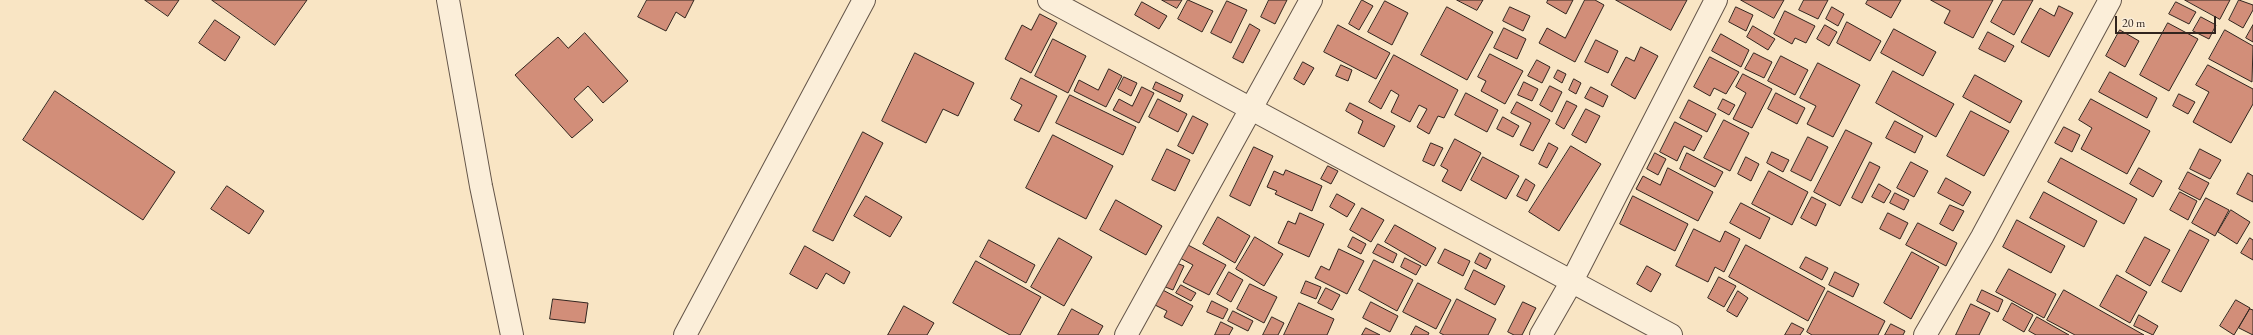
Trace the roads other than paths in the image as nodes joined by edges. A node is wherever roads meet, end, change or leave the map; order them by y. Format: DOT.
graph roads {
  1 [pos="448,0"];
  2 [pos="864,0"];
  3 [pos="1049,0"];
  4 [pos="1310,0"];
  5 [pos="1716,0"];
  6 [pos="2110,0"];
  7 [pos="1252,108"];
  8 [pos="1572,281"];
  9 [pos="512,335"];
  10 [pos="685,335"];
  11 [pos="1126,335"];
  12 [pos="1541,335"];
  13 [pos="1671,335"];
  14 [pos="1925,335"];
  1 -- 9 [label="street"];
  2 -- 10 [label="street"];
  3 -- 7 [label="street"];
  4 -- 7 [label="street"];
  5 -- 8 [label="street"];
  6 -- 14 [label="street"];
  7 -- 8 [label="street"];
  7 -- 11 [label="street"];
  8 -- 12 [label="street"];
  8 -- 13 [label="street"];
}
